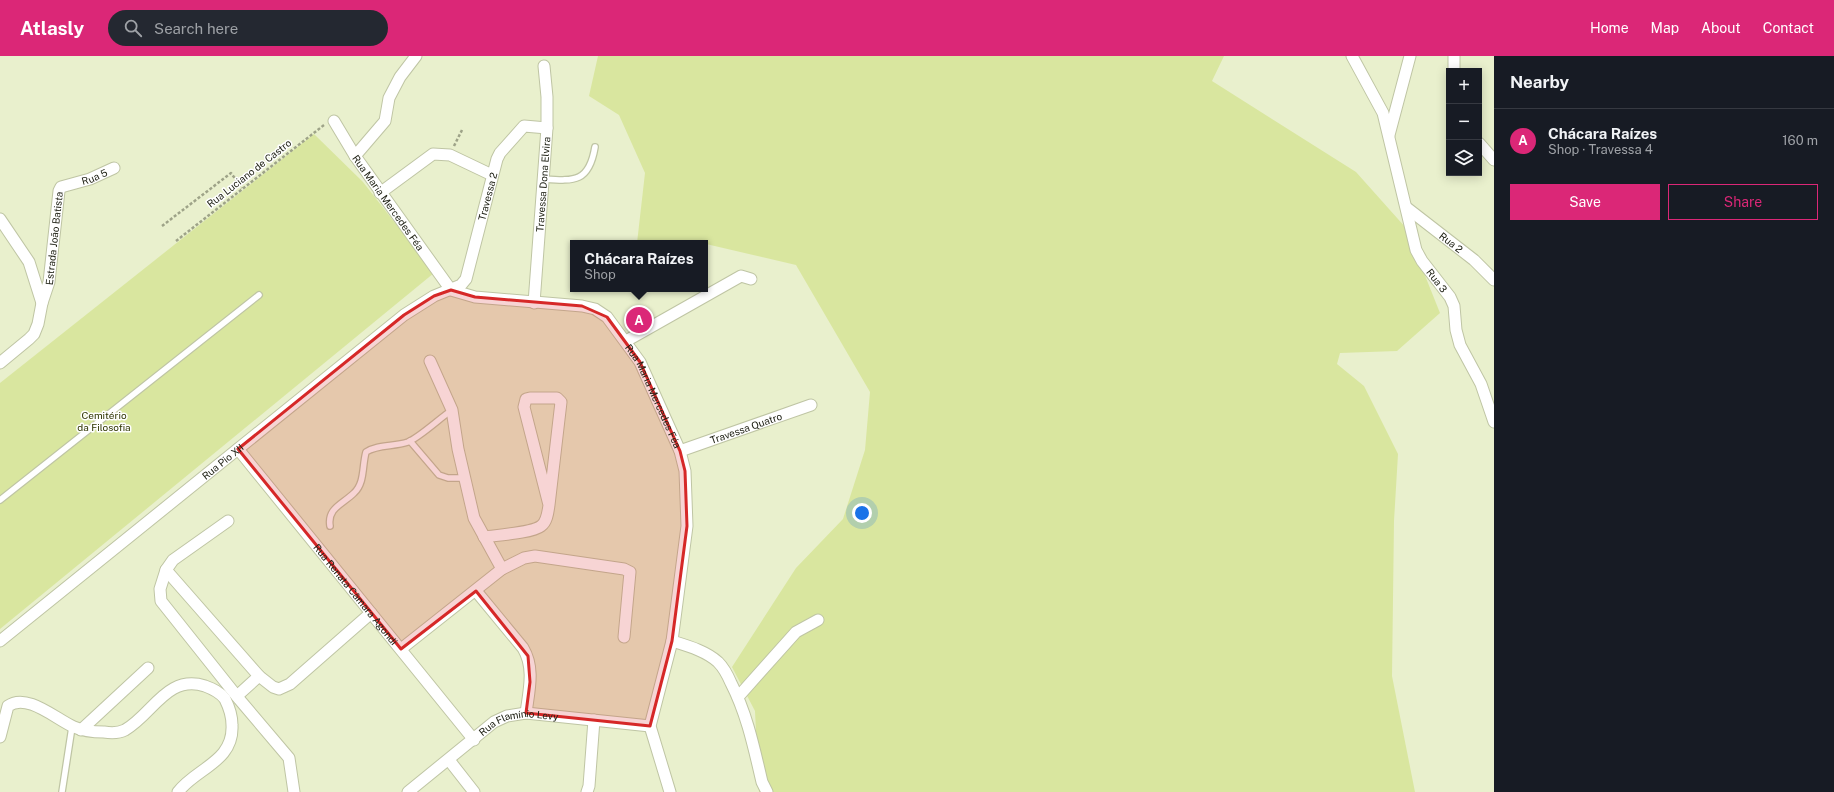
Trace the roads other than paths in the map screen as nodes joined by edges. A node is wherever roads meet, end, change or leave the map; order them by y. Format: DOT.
graph roads {
  1 [pos="416,56"];
  2 [pos="1352,56"];
  3 [pos="1410,56"];
  4 [pos="1454,56"];
  5 [pos="544,66"];
  6 [pos="1454,68"];
  7 [pos="334,121"];
  8 [pos="547,128"];
  9 [pos="1389,135"];
  10 [pos="1482,146"];
  11 [pos="595,147"];
  12 [pos="355,156"];
  13 [pos="1494,160"];
  14 [pos="114,168"];
  15 [pos="492,175"];
  16 [pos="543,178"];
  17 [pos="74,184"];
  18 [pos="380,193"];
  19 [pos="1407,208"];
  20 [pos="0,219"];
  21 [pos="751,279"];
  22 [pos="1494,280"];
  23 [pos="451,290"];
  24 [pos="259,295"];
  25 [pos="42,303"];
  26 [pos="534,303"];
  27 [pos="626,341"];
  28 [pos="430,361"];
  29 [pos="0,363"];
  30 [pos="811,405"];
  31 [pos="452,410"];
  32 [pos="1494,422"];
  33 [pos="410,441"];
  34 [pos="238,449"];
  35 [pos="680,451"];
  36 [pos="464,478"];
  37 [pos="0,500"];
  38 [pos="549,505"];
  39 [pos="228,521"];
  40 [pos="330,526"];
  41 [pos="484,537"];
  42 [pos="502,569"];
  43 [pos="166,570"];
  44 [pos="476,591"];
  45 [pos="371,613"];
  46 [pos="818,620"];
  47 [pos="624,637"];
  48 [pos="0,641"];
  49 [pos="672,641"];
  50 [pos="400,649"];
  51 [pos="148,668"];
  52 [pos="259,676"];
  53 [pos="237,696"];
  54 [pos="738,697"];
  55 [pos="526,712"];
  56 [pos="594,720"];
  57 [pos="650,726"];
  58 [pos="77,728"];
  59 [pos="0,737"];
  60 [pos="474,740"];
  61 [pos="449,760"];
  62 [pos="62,792"];
  63 [pos="178,792"];
  64 [pos="294,792"];
  65 [pos="408,792"];
  66 [pos="474,792"];
  67 [pos="587,792"];
  68 [pos="670,792"];
  69 [pos="767,792"];
  1 -- 12 [label="street"];
  2 -- 9 [label="street, Rua 3"];
  3 -- 9 [label="street"];
  4 -- 6 [label="street"];
  5 -- 8 [label="street, Travessa Dona Elvira"];
  7 -- 12 [label="street, Rua Maria Mercedes Féa"];
  8 -- 15 [label="street, Travessa 2"];
  8 -- 16 [label="street, Travessa Dona Elvira"];
  9 -- 19 [label="street, Rua 3"];
  10 -- 13 [label="street"];
  11 -- 16 [label="lane"];
  12 -- 18 [label="street, Rua Maria Mercedes Féa"];
  14 -- 17 [label="street, Rua 5"];
  15 -- 18 [label="street"];
  15 -- 23 [label="street, Travessa 2"];
  16 -- 26 [label="street, Travessa Dona Elvira"];
  17 -- 25 [label="street, Estrada João Batista"];
  18 -- 23 [label="street, Rua Maria Mercedes Féa"];
  19 -- 22 [label="street, Rua 2"];
  19 -- 32 [label="street, Rua 3"];
  20 -- 25 [label="street"];
  21 -- 27 [label="street"];
  23 -- 26 [label="street, Rua Maria Mercedes Féa"];
  23 -- 34 [label="street, Rua Pio XII"];
  24 -- 37 [label="lane"];
  25 -- 29 [label="street"];
  26 -- 27 [label="street, Rua Maria Mercedes Féa"];
  27 -- 35 [label="street, Rua Maria Mercedes Féa"];
  28 -- 31 [label="street"];
  30 -- 35 [label="street, Travessa Quatro"];
  31 -- 33 [label="lane"];
  31 -- 36 [label="street"];
  33 -- 36 [label="lane"];
  33 -- 40 [label="lane"];
  34 -- 45 [label="street, Rua Renata Câmara Agondi"];
  34 -- 48 [label="street, Rua Pio XII"];
  35 -- 49 [label="street, Rua Maria Mercedes Féa"];
  36 -- 41 [label="street"];
  38 -- 38 [label="street"];
  38 -- 41 [label="street"];
  39 -- 43 [label="street"];
  41 -- 42 [label="street"];
  42 -- 44 [label="street"];
  42 -- 47 [label="street"];
  43 -- 52 [label="street"];
  43 -- 53 [label="street"];
  44 -- 50 [label="street"];
  44 -- 55 [label="street"];
  45 -- 50 [label="street, Rua Renata Câmara Agondi"];
  45 -- 52 [label="street"];
  46 -- 54 [label="street"];
  49 -- 54 [label="street"];
  49 -- 57 [label="street, Rua Maria Mercedes Féa"];
  50 -- 60 [label="street, Rua Renata Câmara Agondi"];
  51 -- 58 [label="street"];
  52 -- 53 [label="street"];
  53 -- 64 [label="street"];
  54 -- 69 [label="street"];
  55 -- 56 [label="street, Rua Flamínio Levy"];
  55 -- 60 [label="street, Rua Flamínio Levy"];
  56 -- 57 [label="street, Rua Flamínio Levy"];
  56 -- 67 [label="street"];
  57 -- 68 [label="street"];
  58 -- 59 [label="street"];
  58 -- 62 [label="lane"];
  58 -- 63 [label="street"];
  60 -- 61 [label="street, Rua Flamínio Levy"];
  61 -- 65 [label="street, Rua Flamínio Levy"];
  61 -- 66 [label="street"];
}
